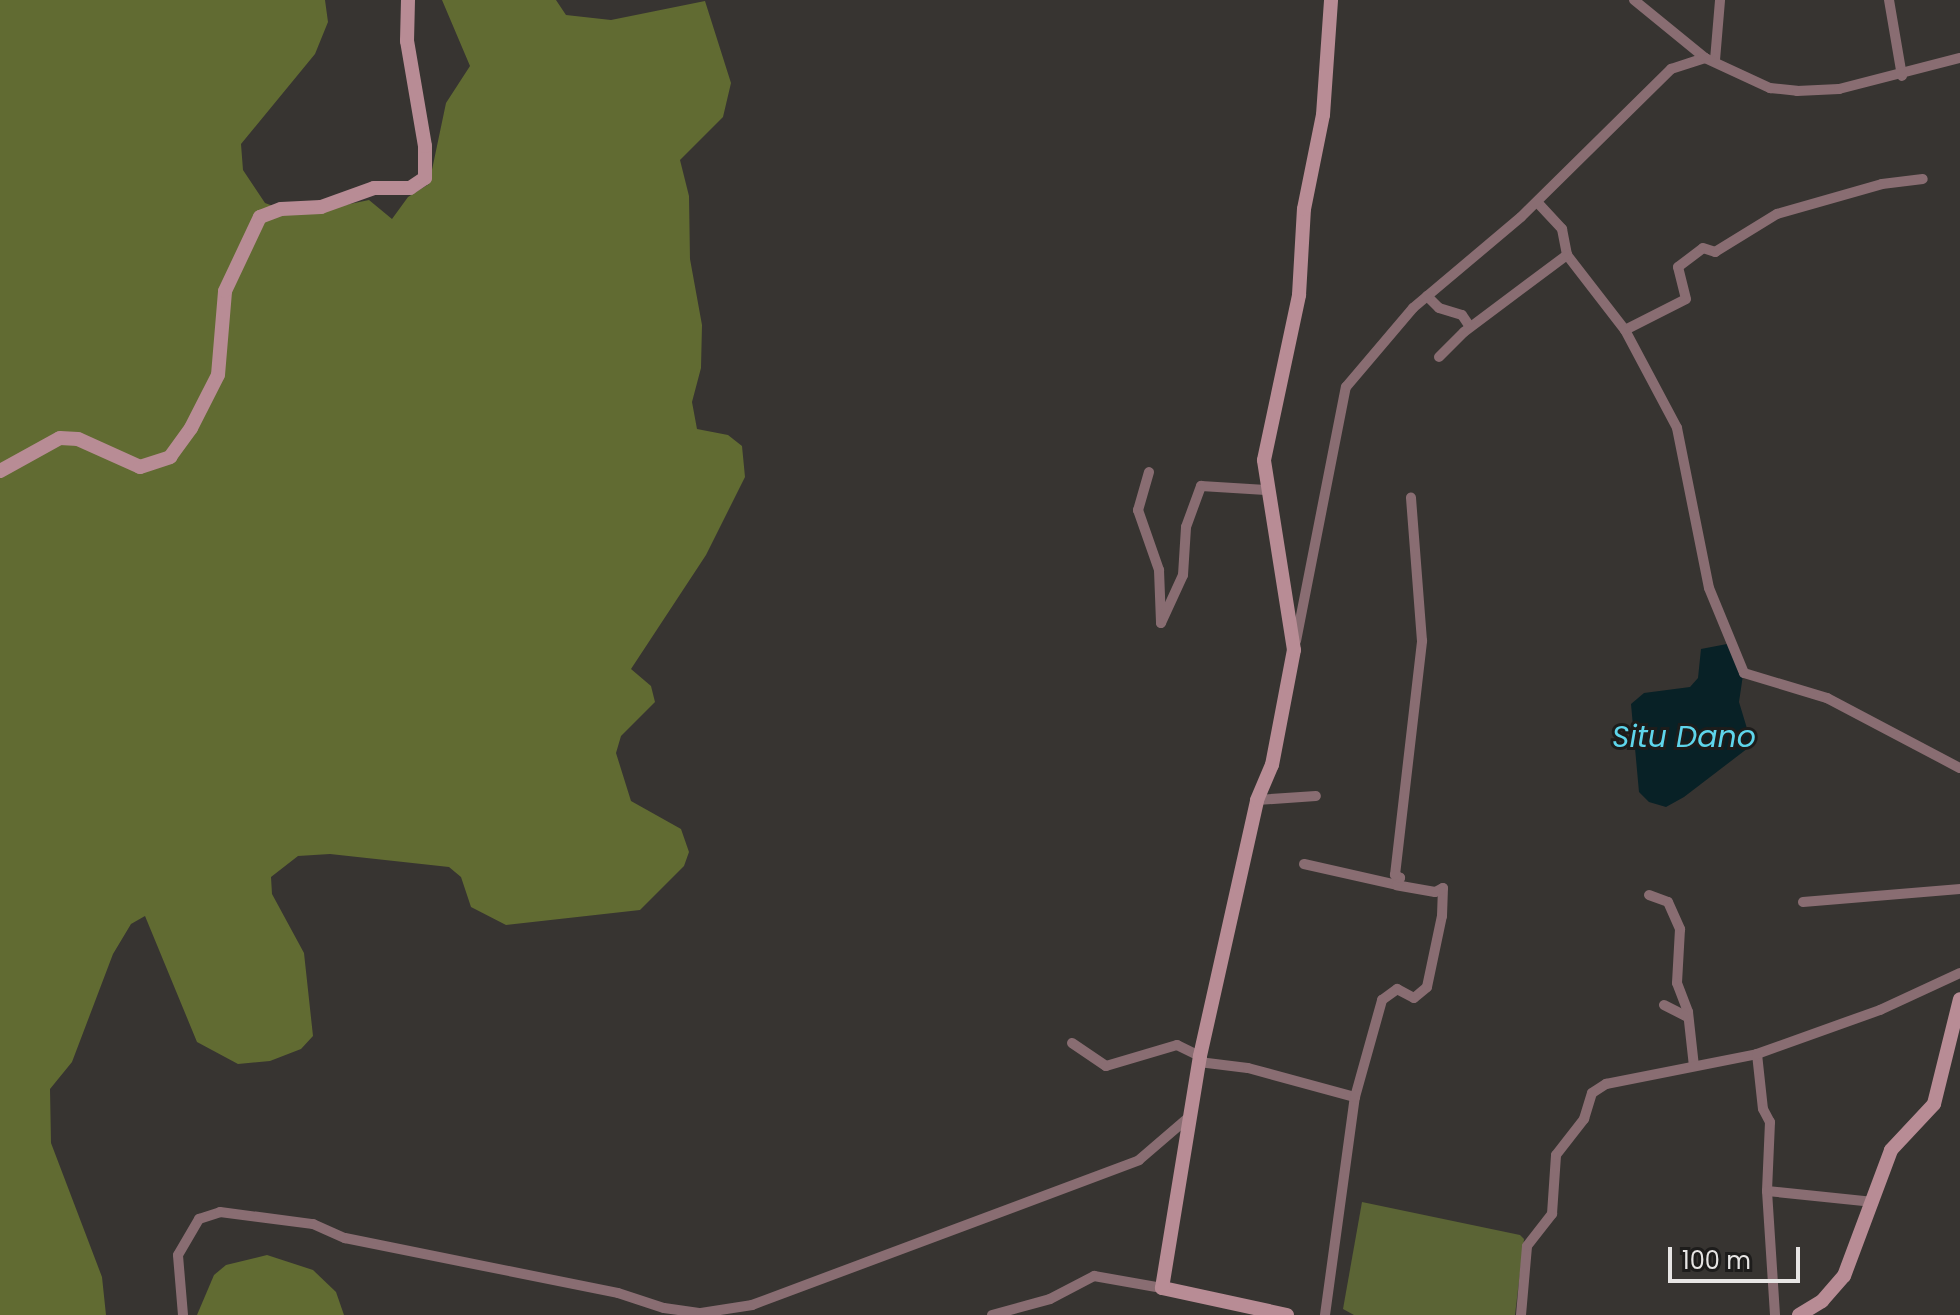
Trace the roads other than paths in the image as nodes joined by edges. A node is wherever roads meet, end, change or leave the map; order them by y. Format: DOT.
graph roads {
  1 [pos="408,0"];
  2 [pos="1331,0"];
  3 [pos="1634,0"];
  4 [pos="1720,0"];
  5 [pos="1889,0"];
  6 [pos="1960,58"];
  7 [pos="1710,59"];
  8 [pos="1902,76"];
  9 [pos="1923,179"];
  10 [pos="1537,202"];
  11 [pos="1567,255"];
  12 [pos="1427,296"];
  13 [pos="1470,327"];
  14 [pos="1625,330"];
  15 [pos="1439,357"];
  16 [pos="0,471"];
  17 [pos="1149,472"];
  18 [pos="1266,490"];
  19 [pos="1411,497"];
  20 [pos="1294,650"];
  21 [pos="1960,768"];
  22 [pos="1316,796"];
  23 [pos="1257,800"];
  24 [pos="1304,864"];
  25 [pos="1397,885"];
  26 [pos="1960,889"];
  27 [pos="1649,895"];
  28 [pos="1803,902"];
  29 [pos="1960,973"];
  30 [pos="1960,999"];
  31 [pos="1664,1005"];
  32 [pos="1688,1017"];
  33 [pos="1072,1043"];
  34 [pos="1757,1054"];
  35 [pos="1199,1059"];
  36 [pos="1694,1066"];
  37 [pos="1355,1097"];
  38 [pos="1191,1116"];
  39 [pos="1767,1191"];
  40 [pos="1873,1202"];
  41 [pos="1162,1288"];
  42 [pos="183,1315"];
  43 [pos="992,1315"];
  44 [pos="1287,1315"];
  45 [pos="1325,1315"];
  46 [pos="1521,1315"];
  47 [pos="1775,1315"];
  48 [pos="1799,1315"];
  1 -- 16 [label="street"];
  2 -- 18 [label="street"];
  3 -- 7 [label="street"];
  4 -- 7 [label="street"];
  5 -- 8 [label="street"];
  6 -- 8 [label="street"];
  7 -- 8 [label="street"];
  7 -- 10 [label="street"];
  9 -- 14 [label="street"];
  10 -- 11 [label="street"];
  10 -- 12 [label="street"];
  11 -- 13 [label="street"];
  11 -- 14 [label="street"];
  12 -- 13 [label="street"];
  12 -- 20 [label="street"];
  13 -- 15 [label="street"];
  14 -- 21 [label="street"];
  17 -- 18 [label="street"];
  18 -- 20 [label="street"];
  19 -- 25 [label="street"];
  20 -- 23 [label="street"];
  22 -- 23 [label="street"];
  23 -- 35 [label="street"];
  24 -- 25 [label="street"];
  25 -- 37 [label="street"];
  26 -- 28 [label="street"];
  27 -- 32 [label="street"];
  29 -- 34 [label="street"];
  30 -- 40 [label="street"];
  31 -- 32 [label="street"];
  32 -- 36 [label="street"];
  33 -- 35 [label="street"];
  34 -- 36 [label="street"];
  34 -- 39 [label="street"];
  35 -- 37 [label="street"];
  35 -- 38 [label="street"];
  36 -- 46 [label="street"];
  37 -- 45 [label="street"];
  38 -- 41 [label="street"];
  38 -- 42 [label="street"];
  39 -- 40 [label="street"];
  39 -- 47 [label="street"];
  40 -- 48 [label="street"];
  41 -- 43 [label="street"];
  41 -- 44 [label="street"];
}
